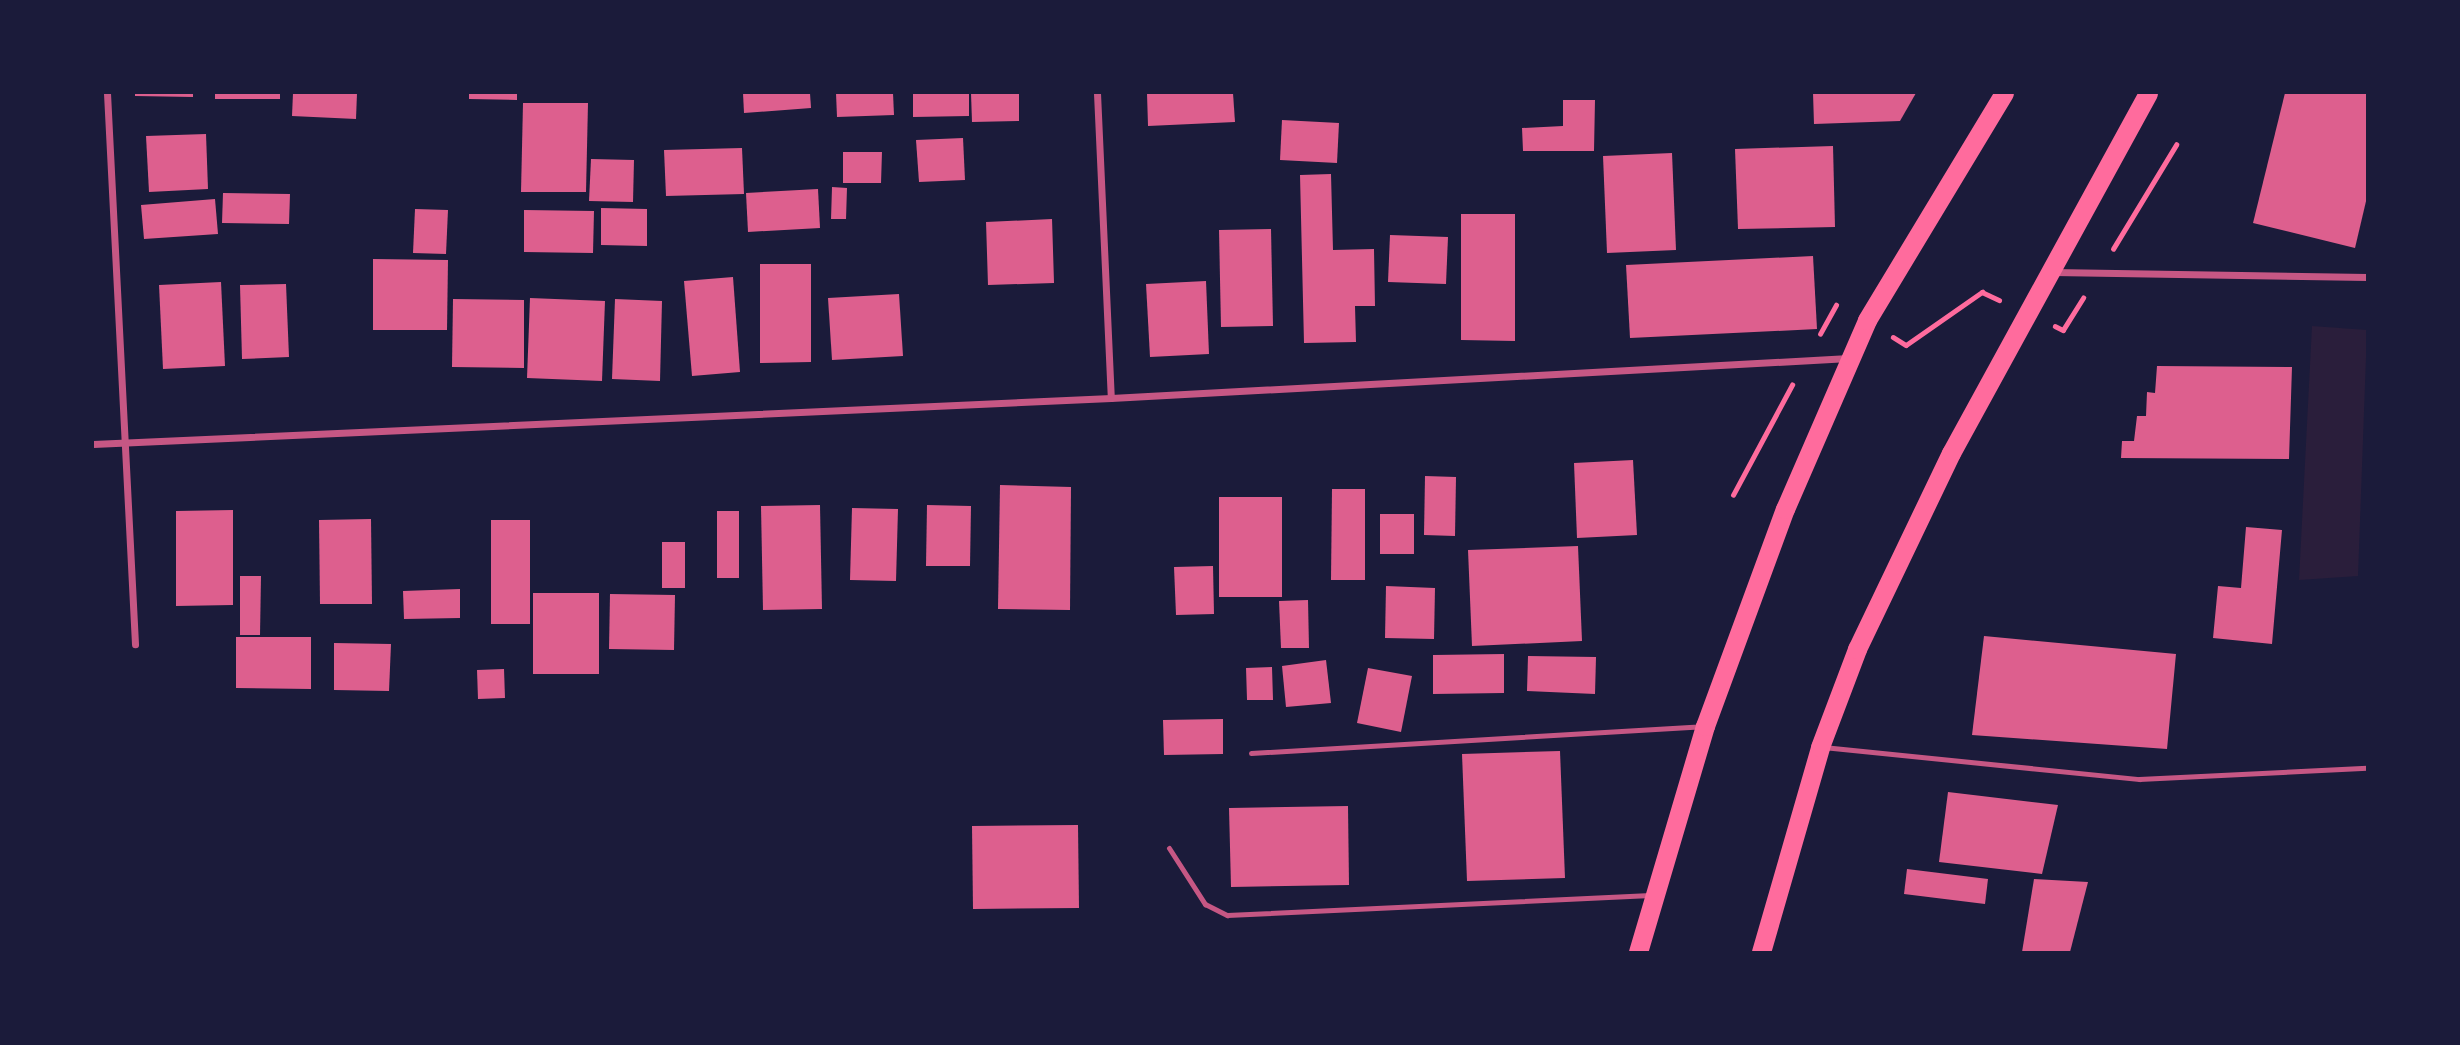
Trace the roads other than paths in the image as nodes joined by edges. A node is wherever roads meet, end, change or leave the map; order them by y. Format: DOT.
graph roads {
  1 [pos="107,93"];
  2 [pos="1097,93"];
  3 [pos="2004,93"];
  4 [pos="2148,93"];
  5 [pos="2050,272"];
  6 [pos="2367,277"];
  7 [pos="1849,358"];
  8 [pos="1111,398"];
  9 [pos="125,442"];
  10 [pos="93,444"];
  11 [pos="135,644"];
  12 [pos="1705,726"];
  13 [pos="1820,747"];
  14 [pos="1251,752"];
  15 [pos="2367,768"];
  16 [pos="1169,848"];
  17 [pos="1654,895"];
  18 [pos="1638,952"];
  19 [pos="1761,952"];
  1 -- 9 [label="street"];
  2 -- 8 [label="street"];
  3 -- 7 [label="highway"];
  4 -- 5 [label="highway"];
  5 -- 6 [label="street"];
  5 -- 13 [label="highway"];
  7 -- 8 [label="street"];
  7 -- 12 [label="highway"];
  8 -- 9 [label="street"];
  9 -- 10 [label="street"];
  9 -- 11 [label="street"];
  12 -- 14 [label="lane"];
  12 -- 17 [label="highway"];
  13 -- 15 [label="lane"];
  13 -- 19 [label="highway"];
  16 -- 17 [label="lane"];
  17 -- 18 [label="highway"];
}
